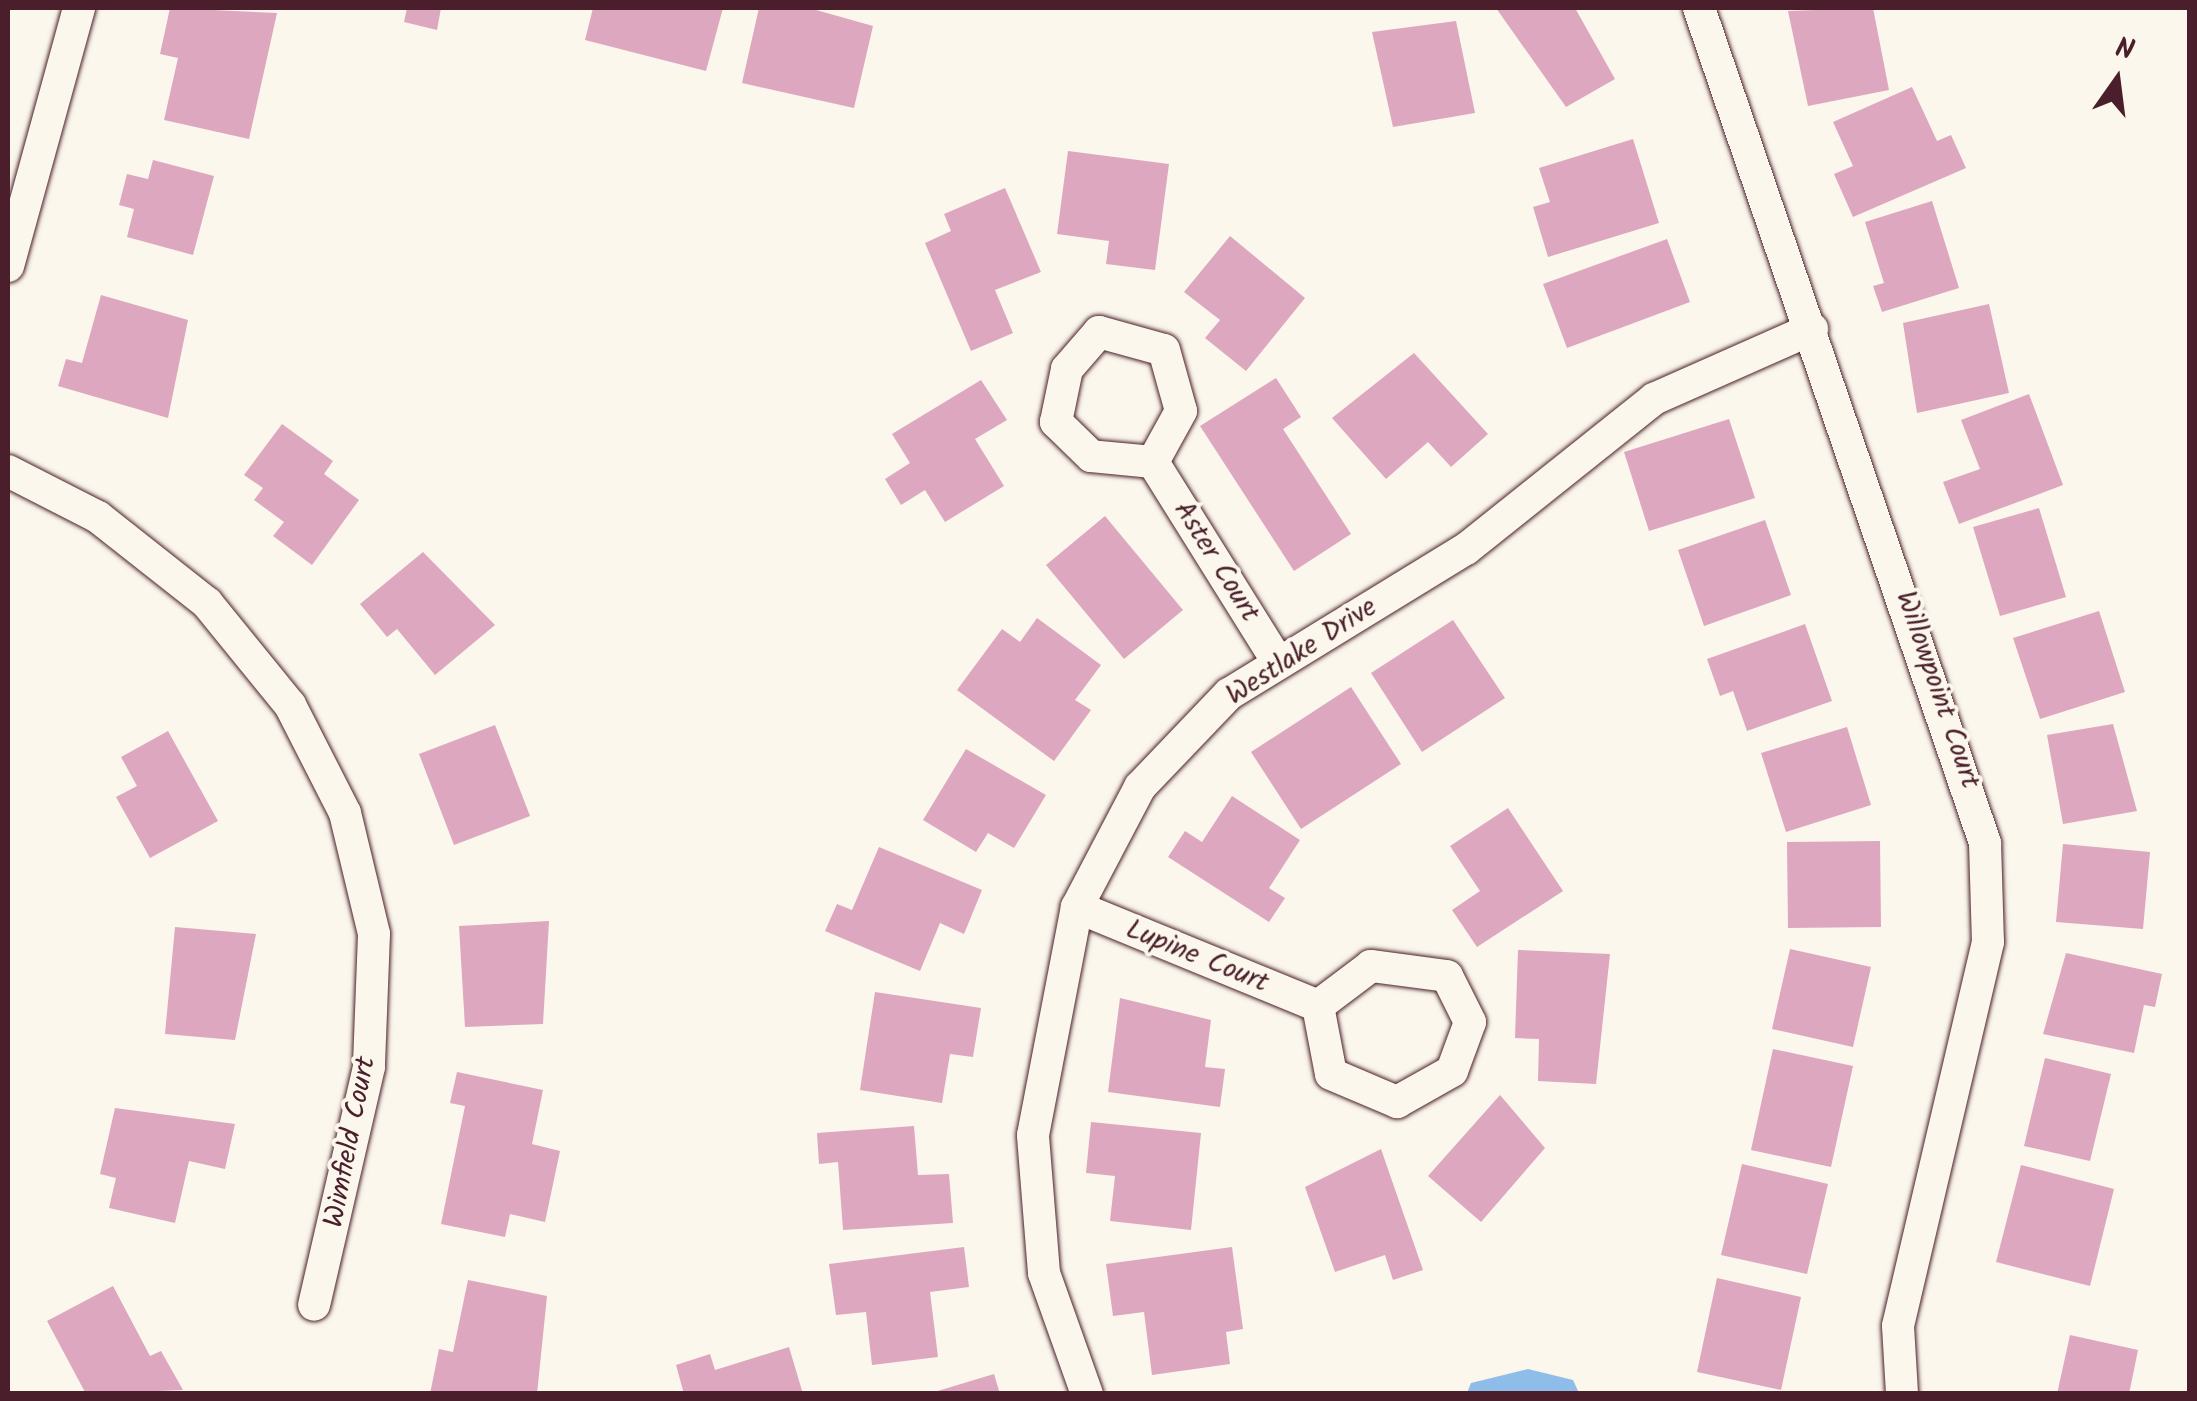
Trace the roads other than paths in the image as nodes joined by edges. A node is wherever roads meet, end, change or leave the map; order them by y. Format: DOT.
graph roads {
  1 [pos="79,8"];
  2 [pos="1699,8"];
  3 [pos="8,266"];
  4 [pos="1812,329"];
  5 [pos="1153,462"];
  6 [pos="8,471"];
  7 [pos="1278,662"];
  8 [pos="1077,907"];
  9 [pos="1318,1006"];
  10 [pos="314,1305"];
  11 [pos="1087,1394"];
  12 [pos="1902,1394"];
  1 -- 3 [label="street"];
  2 -- 4 [label="street, Willowpoint Court"];
  4 -- 7 [label="street, Westlake Drive"];
  4 -- 12 [label="street, Willowpoint Court"];
  5 -- 7 [label="street, Aster Court"];
  6 -- 10 [label="street, Wimfield Court"];
  7 -- 8 [label="street, Westlake Drive"];
  8 -- 9 [label="street, Lupine Court"];
  8 -- 11 [label="street, Westlake Drive"];
  9 -- 9 [label="street"];
}
